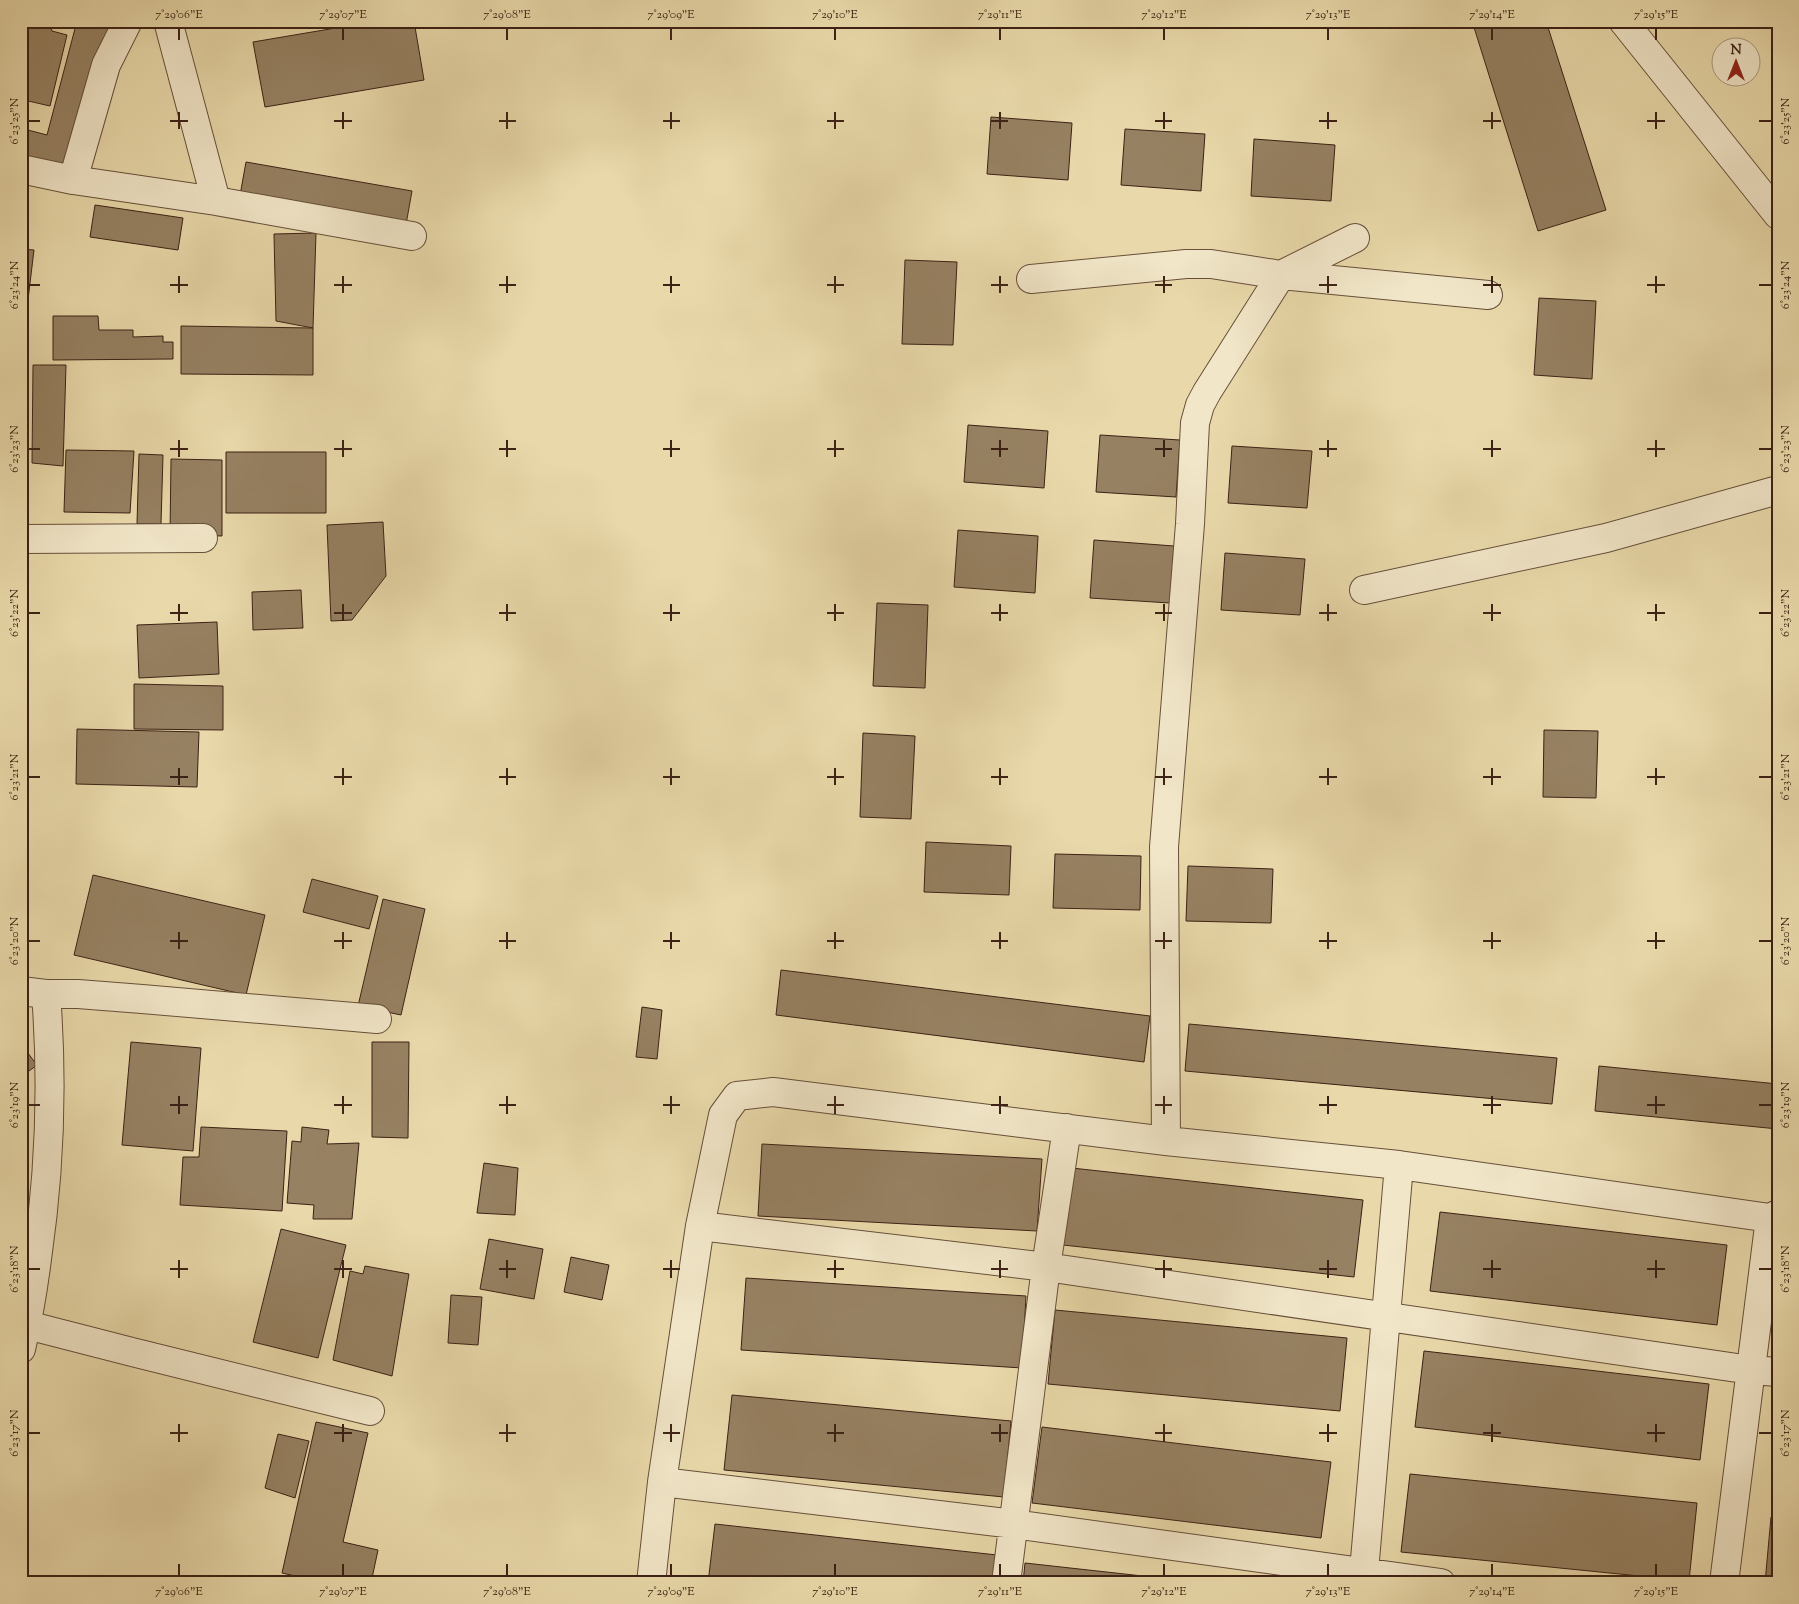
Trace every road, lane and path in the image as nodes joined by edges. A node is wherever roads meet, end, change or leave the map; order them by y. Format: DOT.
graph roads {
  1 [pos="128,21"];
  2 [pos="168,21"];
  3 [pos="1624,21"];
  4 [pos="21,169"];
  5 [pos="73,180"];
  6 [pos="216,201"];
  7 [pos="1778,215"];
  8 [pos="412,236"];
  9 [pos="1355,238"];
  10 [pos="1282,274"];
  11 [pos="1031,279"];
  12 [pos="1488,295"];
  13 [pos="1778,490"];
  14 [pos="21,538"];
  15 [pos="203,538"];
  16 [pos="1364,590"];
  17 [pos="34,993"];
  18 [pos="377,1019"];
  19 [pos="1067,1128"];
  20 [pos="1166,1141"];
  21 [pos="1399,1165"];
  22 [pos="1774,1216"];
  23 [pos="700,1226"];
  24 [pos="1046,1267"];
  25 [pos="27,1292"];
  26 [pos="1386,1316"];
  27 [pos="24,1337"];
  28 [pos="1750,1370"];
  29 [pos="1778,1372"];
  30 [pos="370,1411"];
  31 [pos="662,1482"];
  32 [pos="1014,1524"];
  33 [pos="1364,1578"];
  34 [pos="651,1583"];
  35 [pos="1006,1583"];
  36 [pos="1441,1583"];
  37 [pos="1724,1583"];
  1 -- 5 [label="street"];
  2 -- 6 [label="street"];
  3 -- 7 [label="street"];
  4 -- 5 [label="street"];
  5 -- 6 [label="street"];
  6 -- 8 [label="street"];
  9 -- 10 [label="street"];
  10 -- 11 [label="street"];
  10 -- 12 [label="street"];
  10 -- 20 [label="street"];
  13 -- 16 [label="street"];
  14 -- 15 [label="street"];
  17 -- 18 [label="street"];
  17 -- 25 [label="street"];
  19 -- 20 [label="street"];
  19 -- 23 [label="street"];
  19 -- 24 [label="street"];
  20 -- 21 [label="street"];
  21 -- 22 [label="street"];
  21 -- 26 [label="street"];
  22 -- 28 [label="street"];
  23 -- 24 [label="street"];
  23 -- 31 [label="street"];
  24 -- 26 [label="street"];
  24 -- 32 [label="street"];
  25 -- 27 [label="street"];
  26 -- 28 [label="street"];
  26 -- 33 [label="street"];
  27 -- 30 [label="street"];
  28 -- 29 [label="street"];
  28 -- 37 [label="street"];
  31 -- 32 [label="street"];
  31 -- 34 [label="street"];
  32 -- 33 [label="street"];
  32 -- 35 [label="street"];
  33 -- 36 [label="street"];
}
